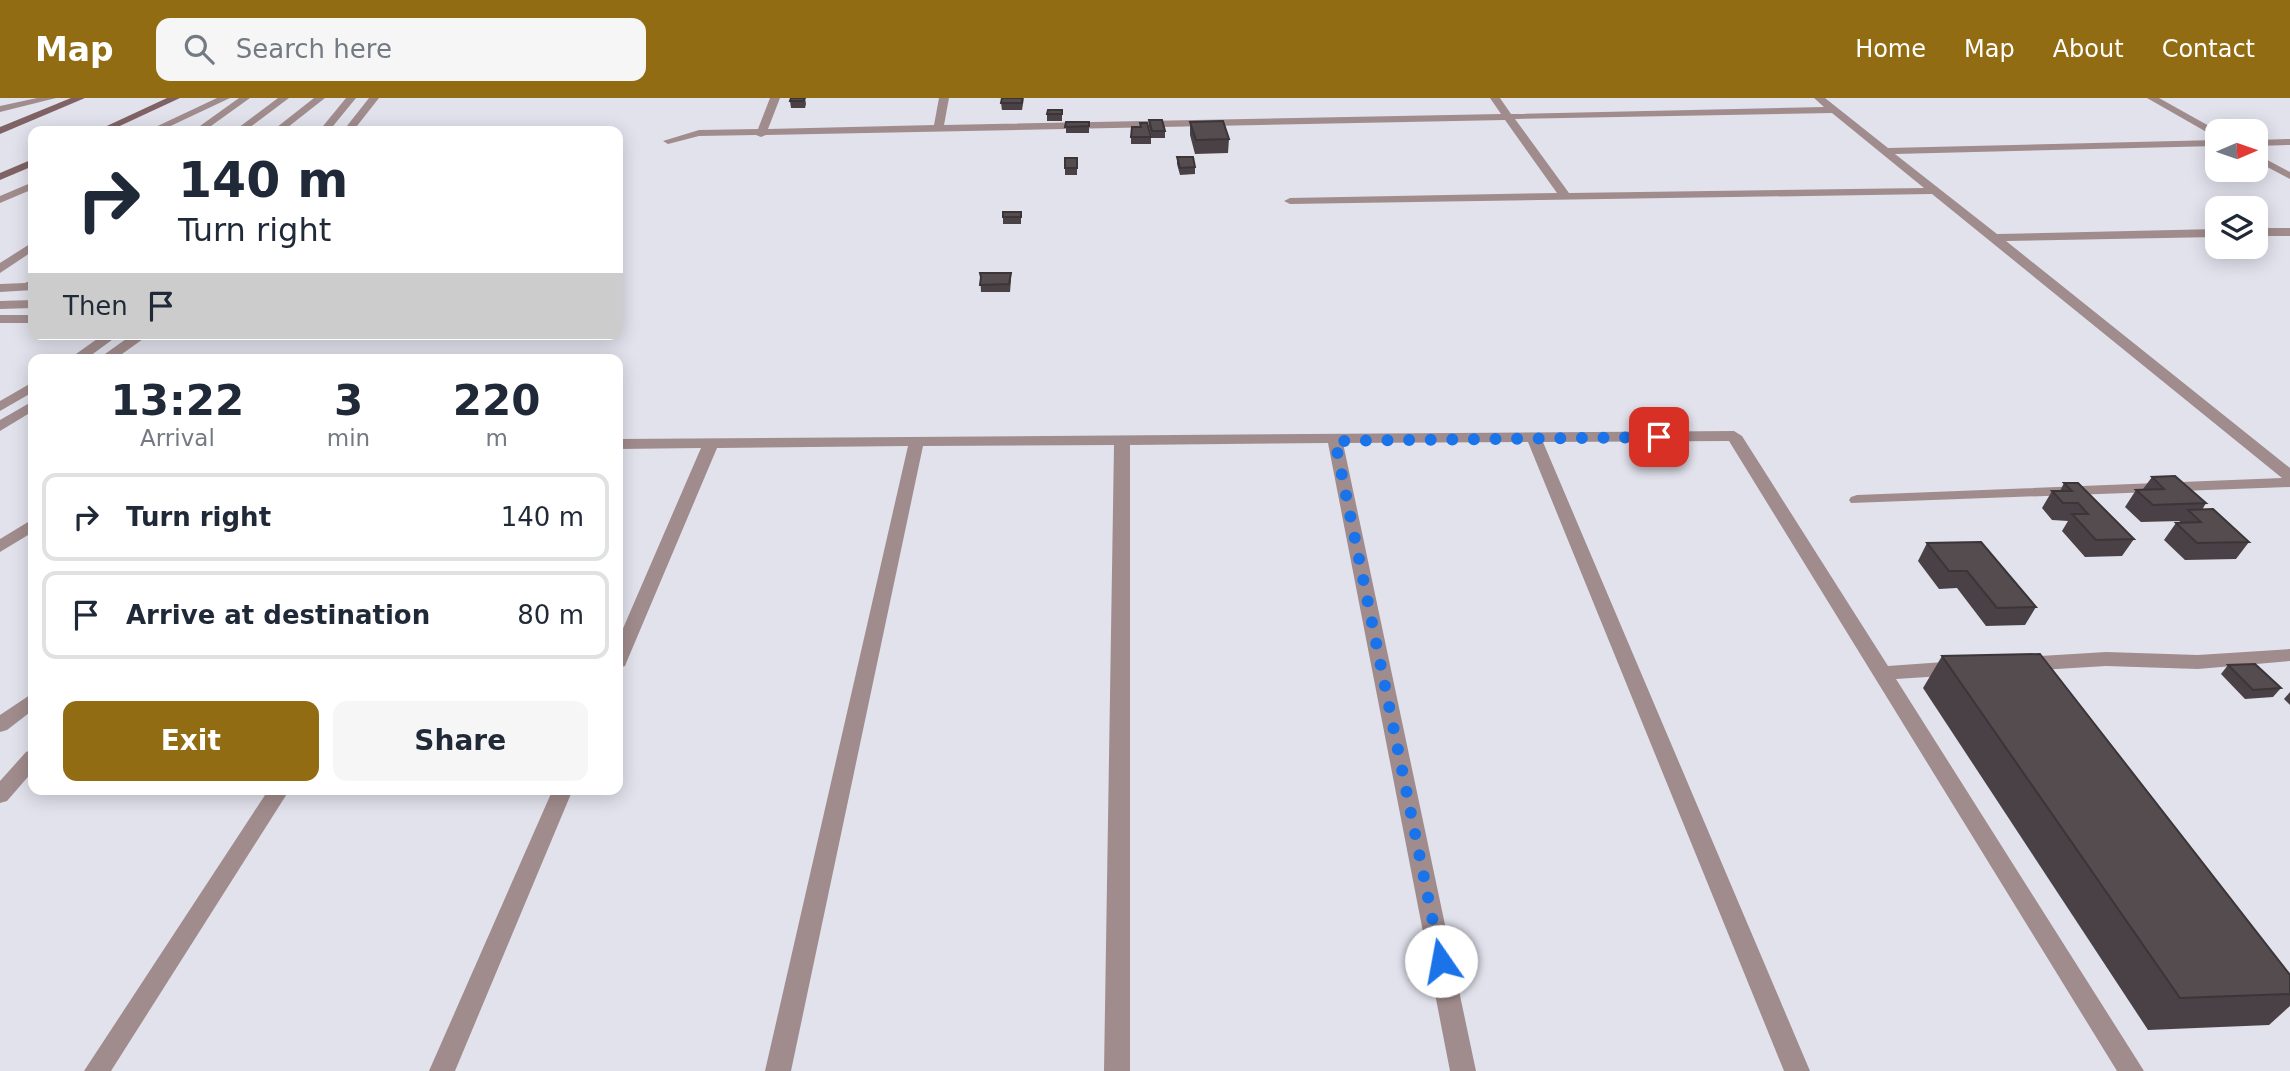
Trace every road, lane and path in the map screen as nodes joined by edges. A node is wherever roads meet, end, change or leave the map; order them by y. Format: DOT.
graph roads {
  1 [pos="51,98"];
  2 [pos="80,98"];
  3 [pos="175,98"];
  4 [pos="225,98"];
  5 [pos="245,98"];
  6 [pos="284,98"];
  7 [pos="320,98"];
  8 [pos="351,98"];
  9 [pos="374,98"];
  10 [pos="775,98"];
  11 [pos="944,98"];
  12 [pos="1494,98"];
  13 [pos="1819,98"];
  14 [pos="2152,98"];
  15 [pos="0,109"];
  16 [pos="1834,110"];
  17 [pos="1509,117"];
  18 [pos="112,126"];
  19 [pos="163,126"];
  20 [pos="205,126"];
  21 [pos="246,126"];
  22 [pos="284,126"];
  23 [pos="328,126"];
  24 [pos="352,126"];
  25 [pos="2205,128"];
  26 [pos="938,130"];
  27 [pos="0,131"];
  28 [pos="761,134"];
  29 [pos="668,141"];
  30 [pos="2290,142"];
  31 [pos="2205,143"];
  32 [pos="2268,143"];
  33 [pos="1884,151"];
  34 [pos="28,164"];
  35 [pos="2268,164"];
  36 [pos="2290,176"];
  37 [pos="0,177"];
  38 [pos="28,187"];
  39 [pos="1933,191"];
  40 [pos="1565,196"];
  41 [pos="0,200"];
  42 [pos="1290,201"];
  43 [pos="2268,232"];
  44 [pos="2290,232"];
  45 [pos="2205,233"];
  46 [pos="1992,238"];
  47 [pos="28,249"];
  48 [pos="0,269"];
  49 [pos="28,286"];
  50 [pos="0,288"];
  51 [pos="28,304"];
  52 [pos="0,305"];
  53 [pos="0,319"];
  54 [pos="28,319"];
  55 [pos="104,340"];
  56 [pos="134,340"];
  57 [pos="83,354"];
  58 [pos="113,354"];
  59 [pos="28,389"];
  60 [pos="0,407"];
  61 [pos="28,408"];
  62 [pos="0,426"];
  63 [pos="1534,439"];
  64 [pos="916,440"];
  65 [pos="1122,440"];
  66 [pos="1335,441"];
  67 [pos="711,443"];
  68 [pos="623,444"];
  69 [pos="2290,477"];
  70 [pos="2290,482"];
  71 [pos="1857,500"];
  72 [pos="28,527"];
  73 [pos="0,547"];
  74 [pos="623,649"];
  75 [pos="2290,655"];
  76 [pos="2009,665"];
  77 [pos="1981,667"];
  78 [pos="1884,673"];
  79 [pos="28,704"];
  80 [pos="0,725"];
  81 [pos="28,763"];
  82 [pos="276,795"];
  83 [pos="560,795"];
  84 [pos="0,796"];
  85 [pos="97,1071"];
  86 [pos="442,1071"];
  87 [pos="778,1071"];
  88 [pos="1117,1071"];
  89 [pos="1463,1071"];
  90 [pos="1797,1071"];
  91 [pos="2131,1071"];
  1 -- 15 [label="street"];
  2 -- 27 [label="main road"];
  3 -- 18 [label="main road"];
  4 -- 19 [label="street"];
  5 -- 20 [label="street"];
  6 -- 21 [label="street"];
  7 -- 22 [label="street"];
  8 -- 23 [label="street"];
  9 -- 24 [label="street"];
  10 -- 28 [label="street"];
  11 -- 26 [label="street"];
  12 -- 17 [label="street"];
  13 -- 16 [label="street"];
  14 -- 25 [label="street"];
  16 -- 17 [label="street"];
  16 -- 33 [label="street"];
  17 -- 26 [label="street"];
  17 -- 40 [label="street"];
  26 -- 28 [label="street"];
  28 -- 29 [label="street"];
  30 -- 32 [label="street"];
  31 -- 33 [label="street"];
  33 -- 39 [label="street"];
  34 -- 37 [label="main road"];
  35 -- 36 [label="street"];
  38 -- 41 [label="street"];
  39 -- 40 [label="street"];
  39 -- 46 [label="street"];
  40 -- 42 [label="street"];
  43 -- 44 [label="street"];
  45 -- 46 [label="street"];
  46 -- 69 [label="street"];
  47 -- 48 [label="street"];
  49 -- 50 [label="street"];
  51 -- 52 [label="street"];
  53 -- 54 [label="street"];
  55 -- 57 [label="street"];
  56 -- 58 [label="street"];
  59 -- 60 [label="street"];
  61 -- 62 [label="street"];
  63 -- 66 [label="street"];
  63 -- 78 [label="street"];
  63 -- 90 [label="street"];
  64 -- 65 [label="street"];
  64 -- 67 [label="street"];
  64 -- 87 [label="street"];
  65 -- 66 [label="street"];
  65 -- 88 [label="street"];
  66 -- 89 [label="street"];
  67 -- 68 [label="street"];
  67 -- 74 [label="street"];
  70 -- 71 [label="street"];
  72 -- 73 [label="street"];
  75 -- 76 [label="street"];
  77 -- 78 [label="street"];
  78 -- 91 [label="street"];
  79 -- 80 [label="street"];
  81 -- 84 [label="street"];
  82 -- 85 [label="street"];
  83 -- 86 [label="street"];
}
